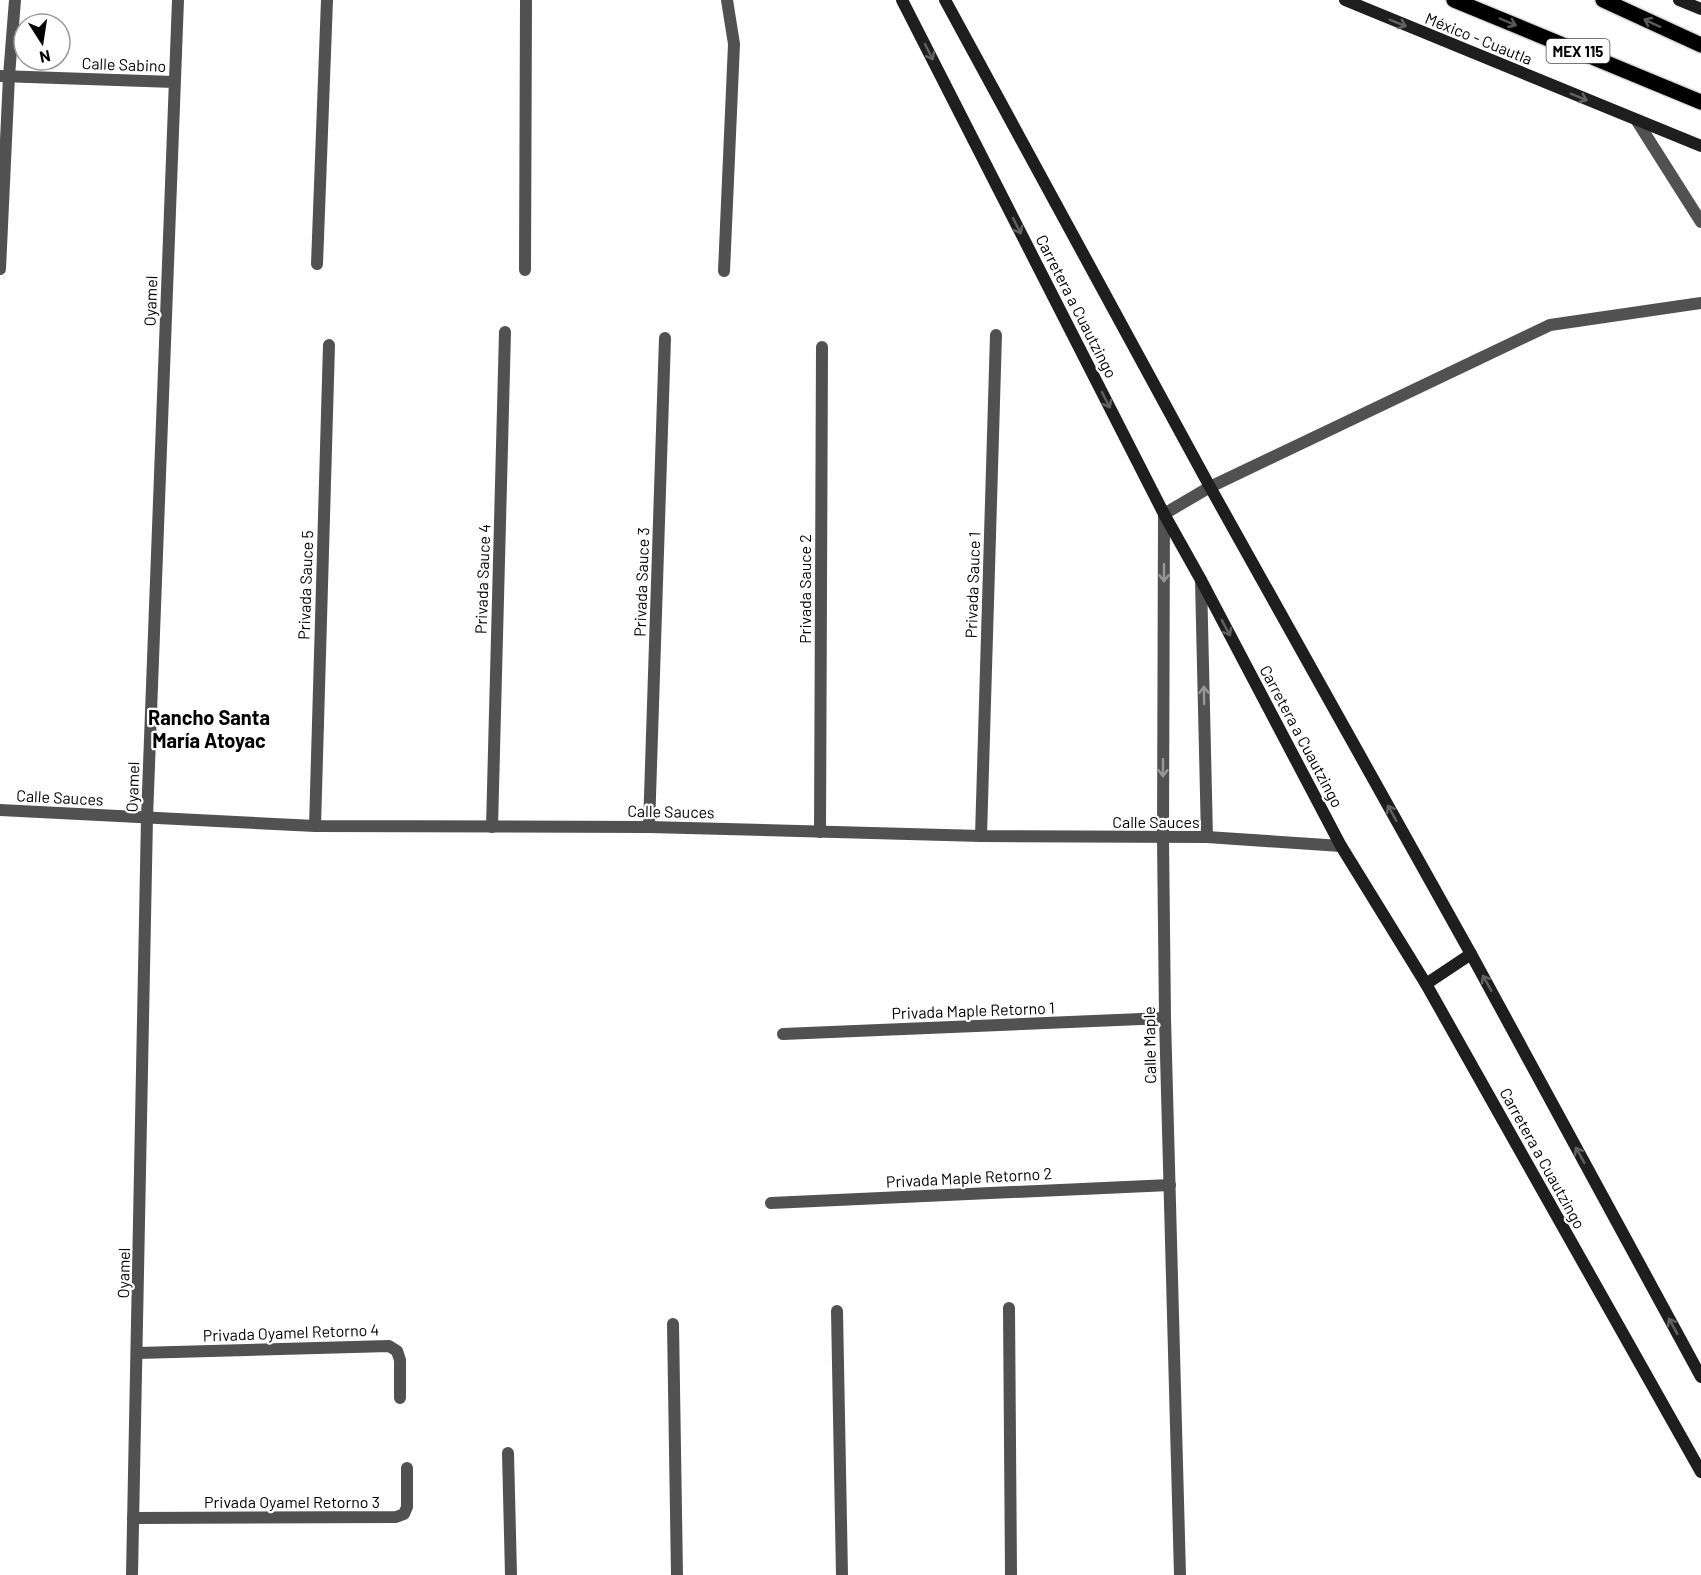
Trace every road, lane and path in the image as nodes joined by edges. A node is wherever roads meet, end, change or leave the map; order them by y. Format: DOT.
graph roads {
  1 [pos="15,0"];
  2 [pos="178,0"];
  3 [pos="327,0"];
  4 [pos="526,0"];
  5 [pos="727,0"];
  6 [pos="902,0"];
  7 [pos="945,0"];
  8 [pos="1345,0"];
  9 [pos="1454,0"];
  10 [pos="1603,0"];
  11 [pos="1679,0"];
  12 [pos="1701,9"];
  13 [pos="1701,45"];
  14 [pos="4,76"];
  15 [pos="174,82"];
  16 [pos="1701,102"];
  17 [pos="1637,121"];
  18 [pos="1701,146"];
  19 [pos="1701,222"];
  20 [pos="317,264"];
  21 [pos="0,269"];
  22 [pos="525,270"];
  23 [pos="724,271"];
  24 [pos="1701,303"];
  25 [pos="505,332"];
  26 [pos="996,334"];
  27 [pos="665,338"];
  28 [pos="329,345"];
  29 [pos="822,347"];
  30 [pos="1210,487"];
  31 [pos="1164,514"];
  32 [pos="1201,580"];
  33 [pos="0,810"];
  34 [pos="147,818"];
  35 [pos="315,826"];
  36 [pos="492,826"];
  37 [pos="649,827"];
  38 [pos="820,832"];
  39 [pos="981,836"];
  40 [pos="1207,837"];
  41 [pos="1163,838"];
  42 [pos="1341,846"];
  43 [pos="1471,954"];
  44 [pos="1426,984"];
  45 [pos="1165,1018"];
  46 [pos="783,1034"];
  47 [pos="1170,1185"];
  48 [pos="771,1203"];
  49 [pos="1009,1308"];
  50 [pos="837,1311"];
  51 [pos="673,1324"];
  52 [pos="138,1353"];
  53 [pos="1701,1377"];
  54 [pos="400,1398"];
  55 [pos="508,1453"];
  56 [pos="407,1468"];
  57 [pos="1701,1472"];
  58 [pos="133,1518"];
  59 [pos="132,1575"];
  60 [pos="511,1575"];
  61 [pos="677,1575"];
  62 [pos="842,1575"];
  63 [pos="1011,1575"];
  64 [pos="1180,1575"];
  1 -- 14 [label="street"];
  2 -- 15 [label="street, Oyamel"];
  3 -- 20 [label="street"];
  4 -- 22 [label="street"];
  5 -- 23 [label="street"];
  6 -- 31 [label="main road, Carretera a Cuautzingo, one-way"];
  7 -- 30 [label="main road, Carretera a Cuautzingo"];
  8 -- 17 [label="main road, México - Cuautla / MEX 115, one-way"];
  9 -- 16 [label="main road, MEX 115, one-way"];
  13 -- 10 [label="main road, one-way"];
  11 -- 12 [label="main road"];
  14 -- 15 [label="street, Calle Sabino"];
  14 -- 21 [label="street"];
  15 -- 34 [label="street, Oyamel"];
  17 -- 18 [label="main road, México - Cuautla / MEX 115"];
  17 -- 19 [label="street"];
  24 -- 30 [label="street"];
  25 -- 36 [label="street, Privada Sauce 4"];
  26 -- 39 [label="street, Privada Sauce 1"];
  27 -- 37 [label="street, Privada Sauce 3"];
  28 -- 35 [label="street, Privada Sauce 5"];
  29 -- 38 [label="street, Privada Sauce 2"];
  30 -- 31 [label="street"];
  43 -- 30 [label="main road, Carretera a Cuautzingo, one-way"];
  31 -- 32 [label="main road, Carretera a Cuautzingo"];
  31 -- 41 [label="street, Calle Maple, one-way"];
  40 -- 32 [label="street, one-way"];
  32 -- 42 [label="main road, Carretera a Cuautzingo, one-way"];
  33 -- 34 [label="street, Calle Sauces"];
  34 -- 35 [label="street, Calle Sauces"];
  34 -- 52 [label="street, Oyamel"];
  35 -- 36 [label="street, Calle Sauces"];
  36 -- 37 [label="street, Calle Sauces"];
  37 -- 38 [label="street, Calle Sauces"];
  38 -- 39 [label="street, Calle Sauces"];
  39 -- 41 [label="street, Calle Sauces"];
  40 -- 41 [label="street, Calle Sauces"];
  40 -- 42 [label="street, Calle Sauces"];
  41 -- 45 [label="street, Calle Maple"];
  42 -- 44 [label="main road, Carretera a Cuautzingo"];
  43 -- 44 [label="main road"];
  53 -- 43 [label="main road, Carretera a Cuautzingo, one-way"];
  44 -- 57 [label="main road, Carretera a Cuautzingo"];
  45 -- 46 [label="street, Privada Maple Retorno 1"];
  45 -- 47 [label="street, Calle Maple"];
  47 -- 48 [label="street, Privada Maple Retorno 2"];
  47 -- 64 [label="street, Calle Maple"];
  49 -- 63 [label="street"];
  50 -- 62 [label="street"];
  51 -- 61 [label="street"];
  52 -- 54 [label="street, Privada Oyamel Retorno 4"];
  52 -- 58 [label="street, Oyamel"];
  55 -- 60 [label="street"];
  56 -- 58 [label="street, Privada Oyamel Retorno 3"];
  58 -- 59 [label="street, Oyamel"];
}
